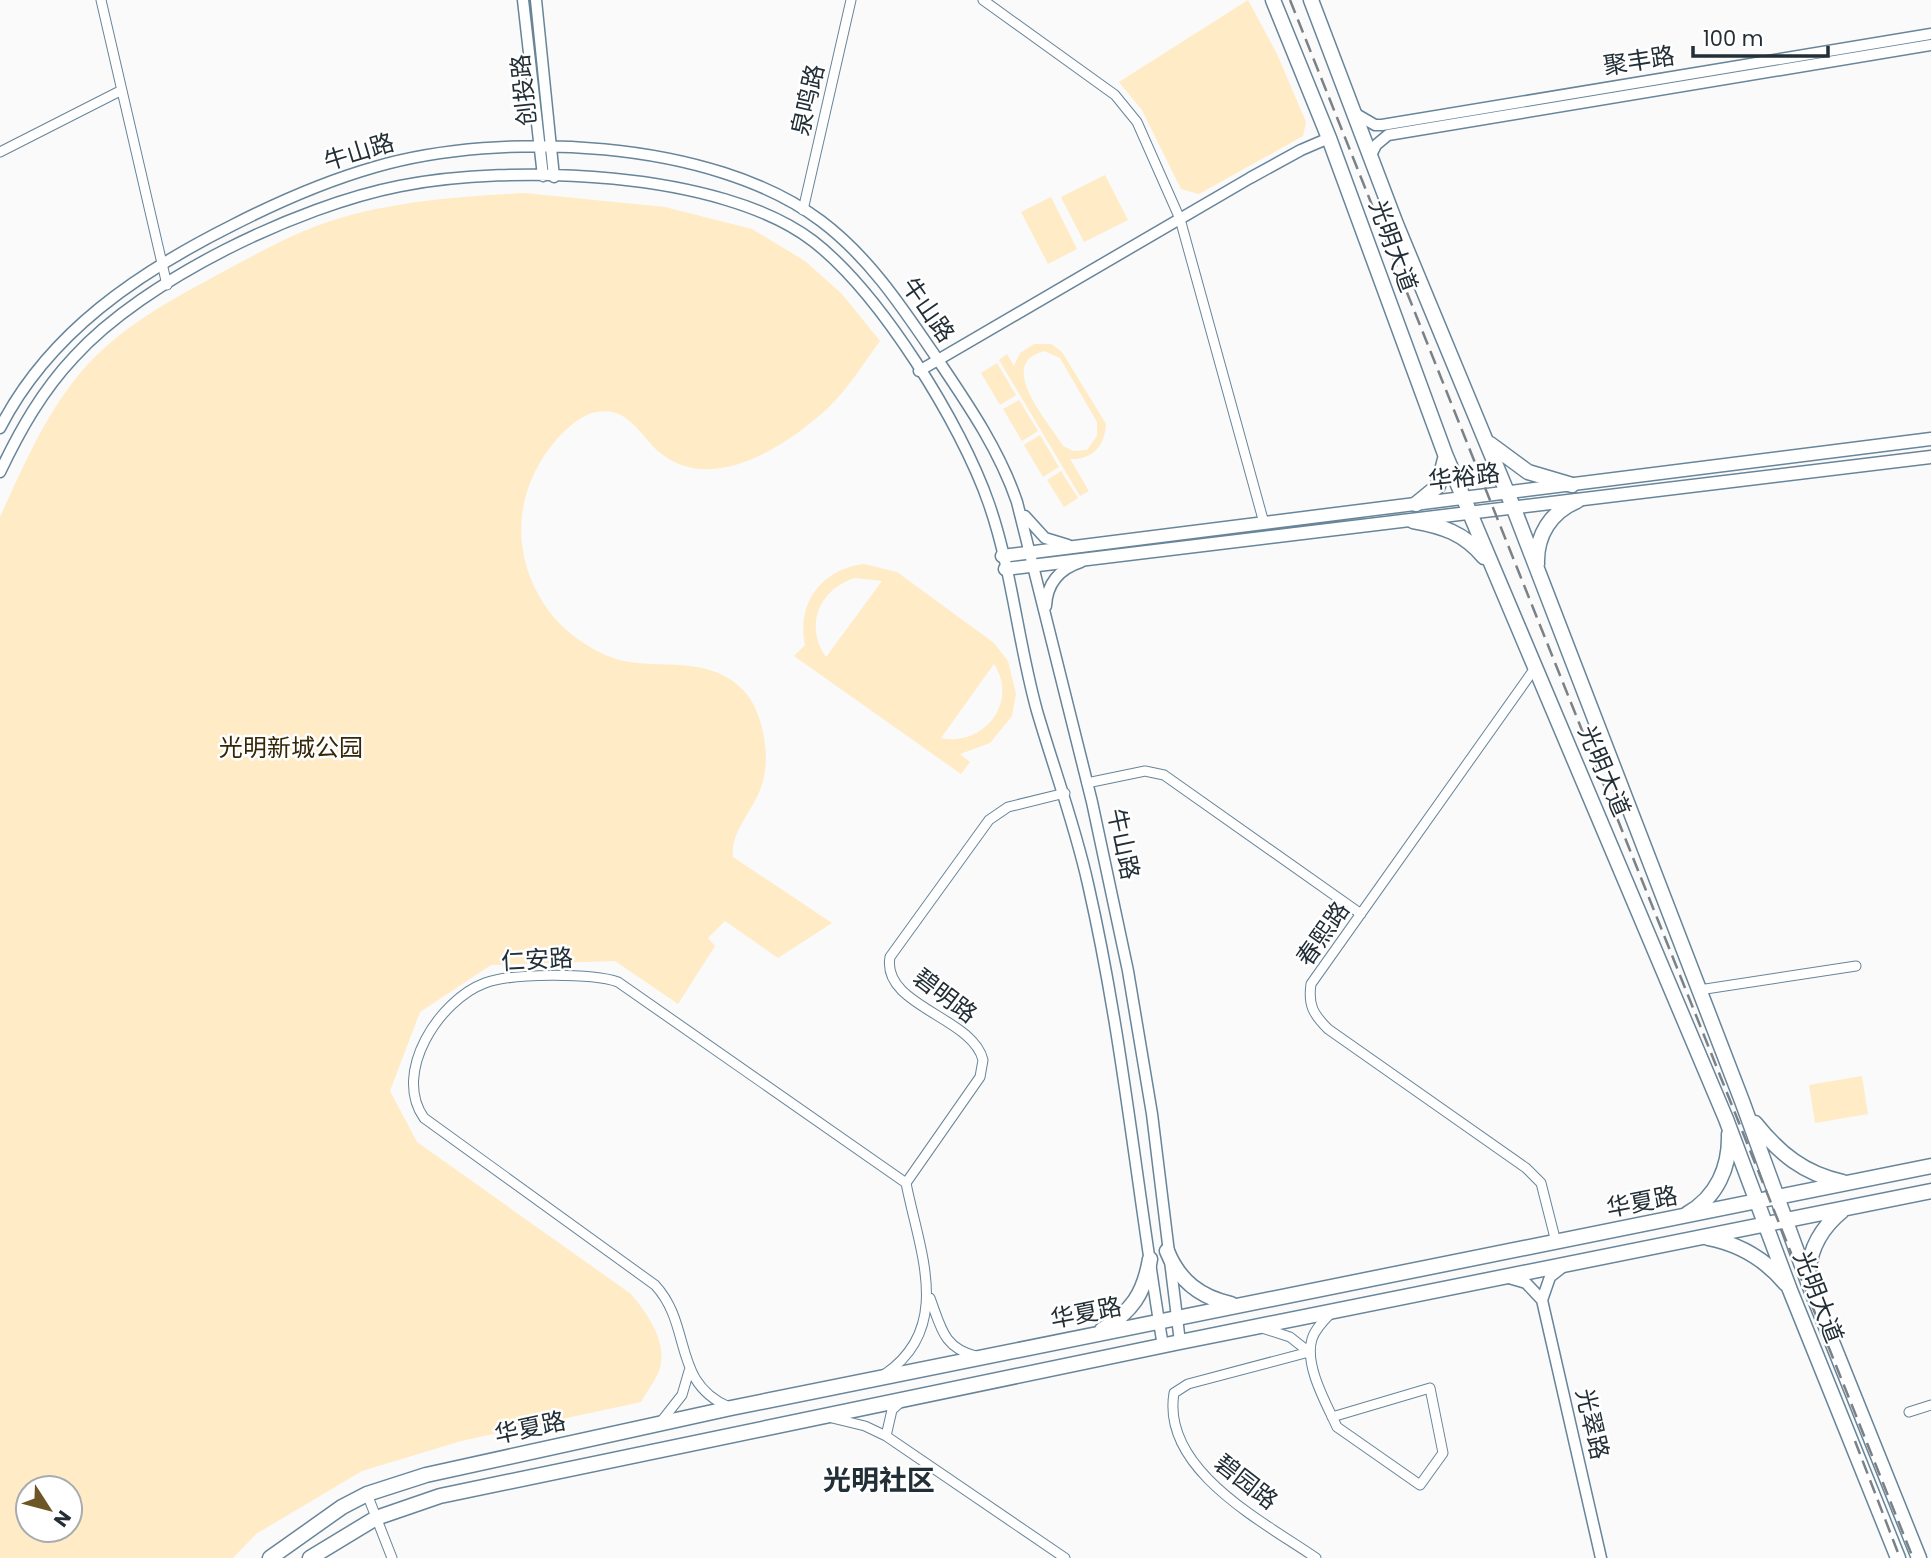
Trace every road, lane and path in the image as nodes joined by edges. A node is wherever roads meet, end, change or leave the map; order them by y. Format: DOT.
graph roads {
  1 [pos="101,0"];
  2 [pos="523,0"];
  3 [pos="536,0"];
  4 [pos="851,0"];
  5 [pos="983,0"];
  6 [pos="1273,0"];
  7 [pos="1311,0"];
  8 [pos="1931,34"];
  9 [pos="1931,45"];
  10 [pos="120,90"];
  11 [pos="1356,114"];
  12 [pos="1329,138"];
  13 [pos="546,148"];
  14 [pos="0,152"];
  15 [pos="1371,155"];
  16 [pos="549,176"];
  17 [pos="803,209"];
  18 [pos="1180,219"];
  19 [pos="162,264"];
  20 [pos="167,285"];
  21 [pos="938,360"];
  22 [pos="919,371"];
  23 [pos="0,428"];
  24 [pos="1484,436"];
  25 [pos="1931,439"];
  26 [pos="1445,454"];
  27 [pos="1931,457"];
  28 [pos="0,472"];
  29 [pos="1572,485"];
  30 [pos="1507,494"];
  31 [pos="1463,498"];
  32 [pos="1577,501"];
  33 [pos="1017,502"];
  34 [pos="1416,504"];
  35 [pos="1514,509"];
  36 [pos="1470,513"];
  37 [pos="1413,521"];
  38 [pos="1264,523"];
  39 [pos="1084,546"];
  40 [pos="1032,558"];
  41 [pos="1087,561"];
  42 [pos="1004,562"];
  43 [pos="1493,569"];
  44 [pos="1539,575"];
  45 [pos="1046,616"];
  46 [pos="1535,668"];
  47 [pos="1087,783"];
  48 [pos="1065,793"];
  49 [pos="1361,914"];
  50 [pos="1856,966"];
  51 [pos="1699,990"];
  52 [pos="1747,1113"];
  53 [pos="1726,1119"];
  54 [pos="1931,1166"];
  55 [pos="906,1183"];
  56 [pos="1848,1183"];
  57 [pos="1931,1191"];
  58 [pos="1777,1198"];
  59 [pos="1758,1202"];
  60 [pos="1845,1208"];
  61 [pos="1681,1217"];
  62 [pos="1786,1221"];
  63 [pos="1766,1224"];
  64 [pos="1703,1237"];
  65 [pos="1556,1242"];
  66 [pos="1167,1251"];
  67 [pos="1150,1259"];
  68 [pos="1566,1265"];
  69 [pos="1507,1277"];
  70 [pos="1808,1282"];
  71 [pos="927,1290"];
  72 [pos="1790,1290"];
  73 [pos="1542,1300"];
  74 [pos="1236,1304"];
  75 [pos="1332,1311"];
  76 [pos="1175,1318"];
  77 [pos="1159,1321"];
  78 [pos="1256,1326"];
  79 [pos="1096,1334"];
  80 [pos="1180,1342"];
  81 [pos="1163,1346"];
  82 [pos="1309,1352"];
  83 [pos="980,1357"];
  84 [pos="688,1371"];
  85 [pos="879,1378"];
  86 [pos="905,1399"];
  87 [pos="1931,1405"];
  88 [pos="730,1408"];
  89 [pos="1909,1412"];
  90 [pos="824,1416"];
  91 [pos="1332,1417"];
  92 [pos="660,1423"];
  93 [pos="886,1436"];
  94 [pos="367,1494"];
  95 [pos="376,1518"];
  96 [pos="270,1558"];
  97 [pos="310,1558"];
  98 [pos="392,1558"];
  99 [pos="1065,1558"];
  100 [pos="1316,1558"];
  101 [pos="1601,1558"];
  102 [pos="1898,1558"];
  103 [pos="1919,1558"];
  1 -- 10 [label="street"];
  2 -- 13 [label="street, 创投路"];
  3 -- 13 [label="street, 创投路"];
  4 -- 17 [label="street, 泉鸣路"];
  5 -- 18 [label="street"];
  6 -- 12 [label="main road, 光明大道"];
  7 -- 11 [label="main road, 光明大道"];
  8 -- 11 [label="street, 聚丰路"];
  9 -- 15 [label="street, 聚丰路"];
  10 -- 14 [label="street"];
  10 -- 19 [label="street"];
  11 -- 15 [label="main road, 光明大道"];
  12 -- 18 [label="street"];
  12 -- 26 [label="main road, 光明大道"];
  13 -- 16 [label="street, 创投路"];
  13 -- 17 [label="street, 牛山路"];
  13 -- 19 [label="street, 牛山路"];
  15 -- 24 [label="main road, 光明大道"];
  16 -- 20 [label="street, 牛山路"];
  16 -- 22 [label="street, 牛山路"];
  17 -- 21 [label="street, 牛山路"];
  18 -- 21 [label="street"];
  18 -- 38 [label="street"];
  19 -- 20 [label="street"];
  19 -- 23 [label="street, 牛山路"];
  20 -- 28 [label="street, 牛山路"];
  21 -- 22 [label="street"];
  21 -- 33 [label="street, 牛山路"];
  22 -- 42 [label="street, 牛山路"];
  24 -- 29 [label="main road"];
  24 -- 30 [label="main road, 光明大道"];
  25 -- 29 [label="main road, 华裕路"];
  26 -- 31 [label="main road, 光明大道"];
  26 -- 34 [label="main road"];
  27 -- 32 [label="main road, 华裕路"];
  29 -- 30 [label="main road, 华裕路"];
  30 -- 31 [label="main road, 华裕路"];
  30 -- 35 [label="main road, 光明大道"];
  31 -- 34 [label="main road, 华裕路"];
  31 -- 36 [label="main road, 光明大道"];
  32 -- 35 [label="main road, 华裕路"];
  32 -- 44 [label="main road"];
  33 -- 39 [label="street"];
  33 -- 40 [label="street, 牛山路"];
  34 -- 38 [label="main road, 华裕路"];
  35 -- 36 [label="main road, 华裕路"];
  35 -- 44 [label="main road, 光明大道"];
  36 -- 37 [label="main road, 华裕路"];
  36 -- 43 [label="main road, 光明大道"];
  37 -- 41 [label="main road, 华裕路"];
  37 -- 43 [label="main road"];
  38 -- 39 [label="main road, 华裕路"];
  39 -- 40 [label="main road, 华裕路"];
  40 -- 41 [label="main road, 华裕路"];
  40 -- 42 [label="main road, 华裕路"];
  40 -- 45 [label="street, 牛山路"];
  41 -- 45 [label="street"];
  42 -- 48 [label="street, 牛山路"];
  43 -- 46 [label="main road, 光明大道"];
  44 -- 51 [label="main road, 光明大道"];
  45 -- 47 [label="street, 牛山路"];
  46 -- 49 [label="street, 春熙路"];
  46 -- 53 [label="main road, 光明大道"];
  47 -- 49 [label="street"];
  47 -- 66 [label="street, 牛山路"];
  48 -- 55 [label="street, 碧明路"];
  48 -- 67 [label="street, 牛山路"];
  49 -- 65 [label="street, 春熙路"];
  50 -- 51 [label="street"];
  51 -- 52 [label="main road, 光明大道"];
  52 -- 56 [label="main road"];
  52 -- 58 [label="main road, 光明大道"];
  53 -- 59 [label="main road, 光明大道"];
  53 -- 61 [label="main road"];
  54 -- 56 [label="main road, 华夏路"];
  55 -- 71 [label="street"];
  55 -- 84 [label="street, 仁安路"];
  56 -- 58 [label="main road, 华夏路"];
  57 -- 60 [label="main road, 华夏路"];
  58 -- 59 [label="main road, 华夏路"];
  58 -- 62 [label="main road, 光明大道"];
  59 -- 61 [label="main road, 华夏路"];
  59 -- 63 [label="main road, 光明大道"];
  60 -- 62 [label="main road, 华夏路"];
  60 -- 70 [label="main road"];
  61 -- 65 [label="main road, 华夏路"];
  62 -- 63 [label="main road, 华夏路"];
  62 -- 70 [label="main road, 光明大道"];
  63 -- 64 [label="main road, 华夏路"];
  63 -- 72 [label="main road, 光明大道"];
  64 -- 68 [label="main road, 华夏路"];
  64 -- 72 [label="main road"];
  65 -- 74 [label="main road, 华夏路"];
  66 -- 74 [label="main road"];
  66 -- 76 [label="street, 牛山路"];
  67 -- 77 [label="street, 牛山路"];
  67 -- 79 [label="main road"];
  68 -- 69 [label="main road, 华夏路"];
  68 -- 73 [label="street"];
  69 -- 73 [label="street"];
  69 -- 75 [label="main road, 华夏路"];
  70 -- 103 [label="main road, 光明大道"];
  71 -- 83 [label="street"];
  71 -- 85 [label="street"];
  72 -- 102 [label="main road, 光明大道"];
  73 -- 101 [label="street, 光翠路"];
  74 -- 76 [label="main road, 华夏路"];
  75 -- 78 [label="main road, 华夏路"];
  75 -- 82 [label="street"];
  76 -- 77 [label="main road, 华夏路"];
  76 -- 80 [label="street, 牛山路"];
  77 -- 79 [label="main road, 华夏路"];
  77 -- 81 [label="street, 牛山路"];
  78 -- 80 [label="main road, 华夏路"];
  78 -- 82 [label="street"];
  79 -- 83 [label="main road, 华夏路"];
  80 -- 81 [label="main road, 华夏路"];
  81 -- 86 [label="main road, 华夏路"];
  82 -- 91 [label="street"];
  82 -- 100 [label="street, 碧园路"];
  83 -- 85 [label="main road, 华夏路"];
  84 -- 88 [label="street, 仁安路"];
  84 -- 92 [label="street"];
  85 -- 88 [label="main road, 华夏路"];
  86 -- 90 [label="main road, 华夏路"];
  86 -- 93 [label="street"];
  87 -- 89 [label="street"];
  88 -- 92 [label="main road, 华夏路"];
  90 -- 93 [label="street"];
  90 -- 95 [label="main road, 华夏路"];
  91 -- 91 [label="street"];
  92 -- 94 [label="main road, 华夏路"];
  93 -- 99 [label="street"];
  94 -- 95 [label="street"];
  94 -- 96 [label="main road, 华夏路"];
  95 -- 97 [label="main road, 华夏路"];
  95 -- 98 [label="street"];
}
